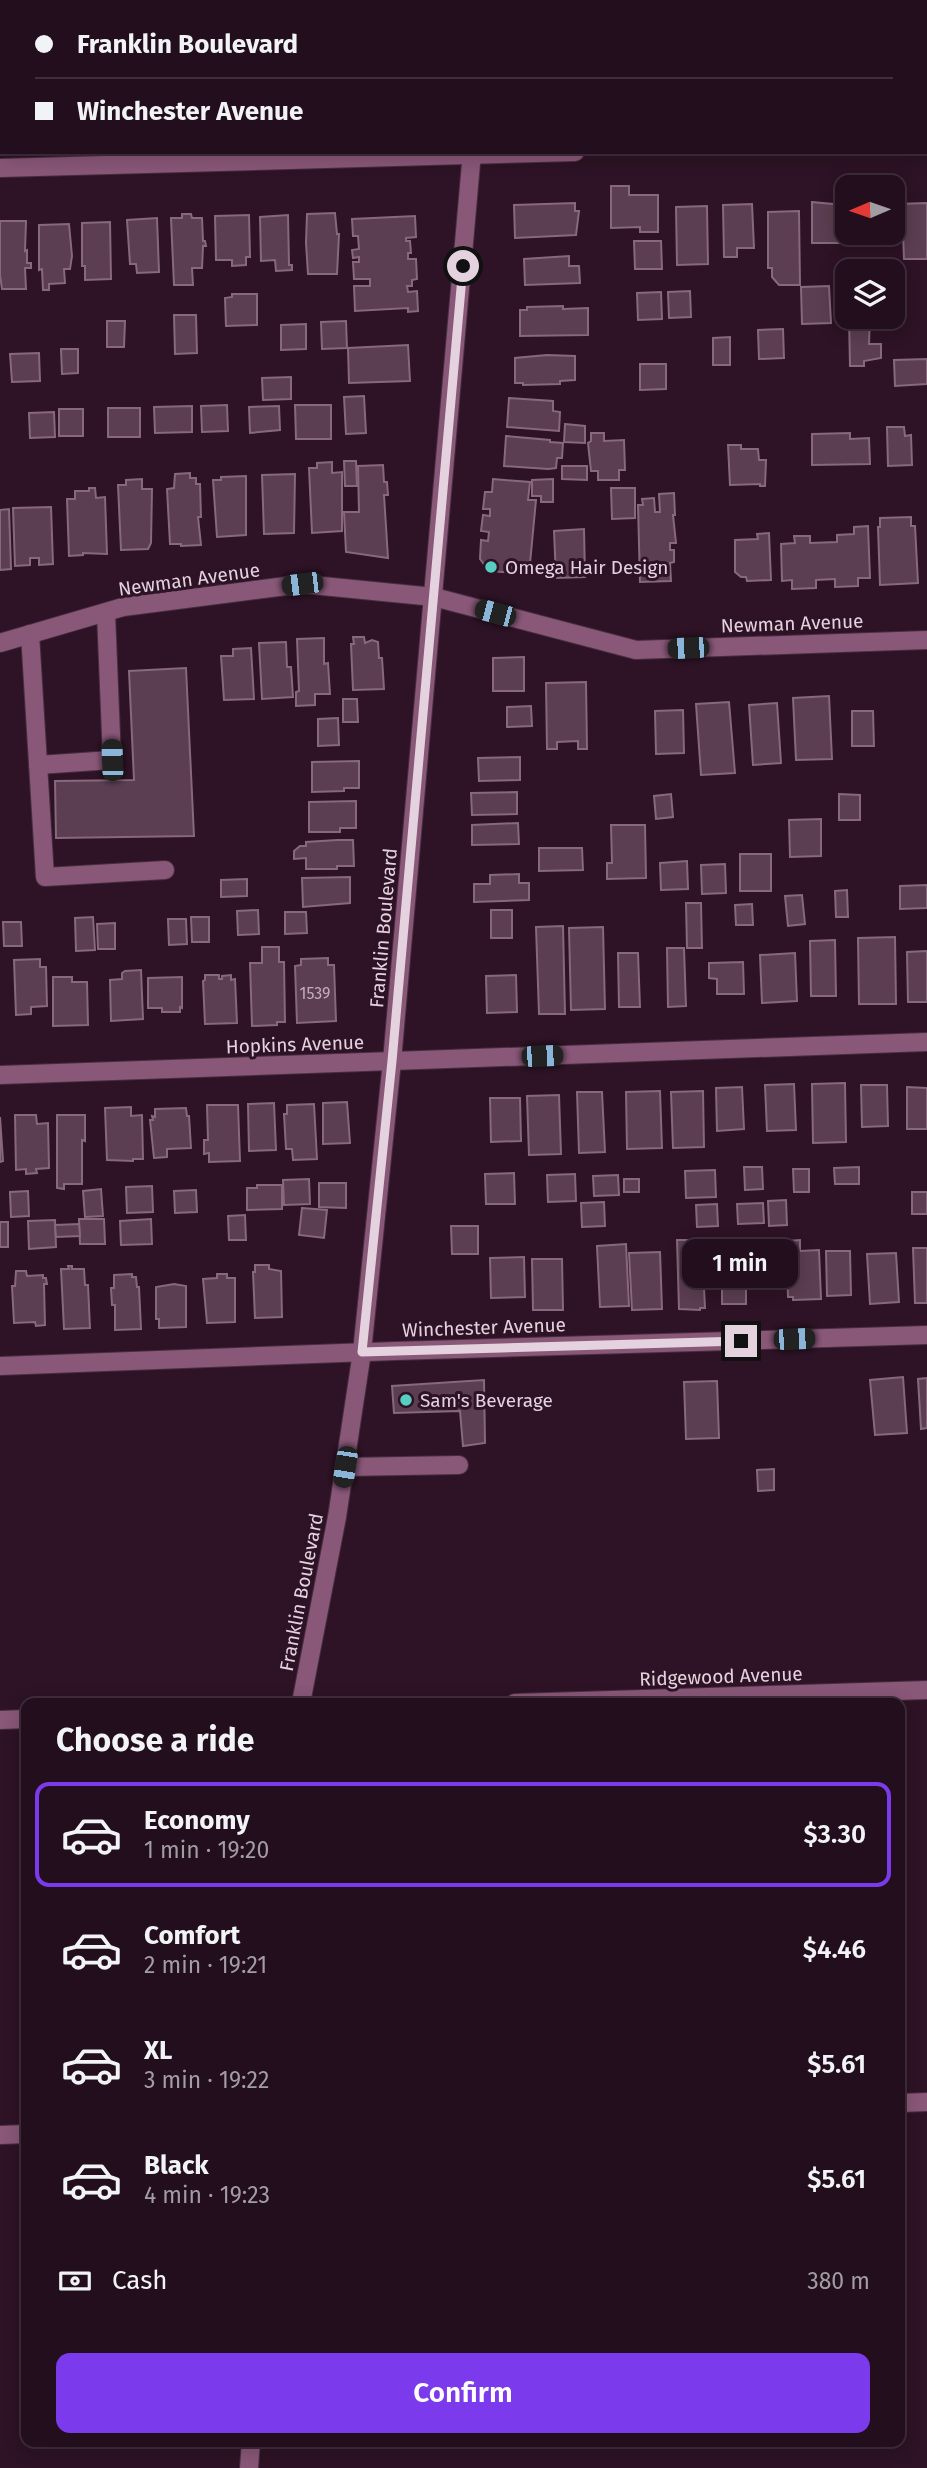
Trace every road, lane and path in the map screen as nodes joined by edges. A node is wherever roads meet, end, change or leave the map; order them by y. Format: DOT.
graph roads {
  1 [pos="472,154"];
  2 [pos="0,168"];
  3 [pos="434,597"];
  4 [pos="106,612"];
  5 [pos="30,634"];
  6 [pos="927,640"];
  7 [pos="0,643"];
  8 [pos="38,765"];
  9 [pos="165,870"];
  10 [pos="927,1042"];
  11 [pos="392,1061"];
  12 [pos="0,1075"];
  13 [pos="927,1335"];
  14 [pos="362,1352"];
  15 [pos="0,1366"];
  16 [pos="459,1465"];
  17 [pos="345,1467"];
  18 [pos="927,1690"];
  19 [pos="303,1698"];
  20 [pos="674,1698"];
  21 [pos="21,1719"];
  22 [pos="0,1720"];
  23 [pos="927,2102"];
  24 [pos="905,2103"];
  25 [pos="21,2134"];
  26 [pos="0,2135"];
  27 [pos="251,2447"];
  28 [pos="249,2468"];
  1 -- 2 [label="street"];
  1 -- 3 [label="street, Franklin Boulevard"];
  3 -- 4 [label="street, Newman Avenue"];
  3 -- 6 [label="street, Newman Avenue"];
  3 -- 11 [label="street, Franklin Boulevard"];
  4 -- 5 [label="street, Newman Avenue"];
  4 -- 8 [label="street"];
  5 -- 7 [label="street, Newman Avenue"];
  5 -- 8 [label="street"];
  8 -- 9 [label="street"];
  10 -- 11 [label="street, Hopkins Avenue"];
  11 -- 12 [label="street, Hopkins Avenue"];
  11 -- 14 [label="street, Franklin Boulevard"];
  13 -- 14 [label="street, Winchester Avenue"];
  14 -- 15 [label="street, Winchester Avenue"];
  14 -- 17 [label="street, Franklin Boulevard"];
  16 -- 17 [label="street"];
  17 -- 19 [label="street, Franklin Boulevard"];
  18 -- 20 [label="street, Ridgewood Avenue"];
  21 -- 22 [label="street"];
  23 -- 24 [label="street"];
  25 -- 26 [label="street"];
  27 -- 28 [label="street"];
}
